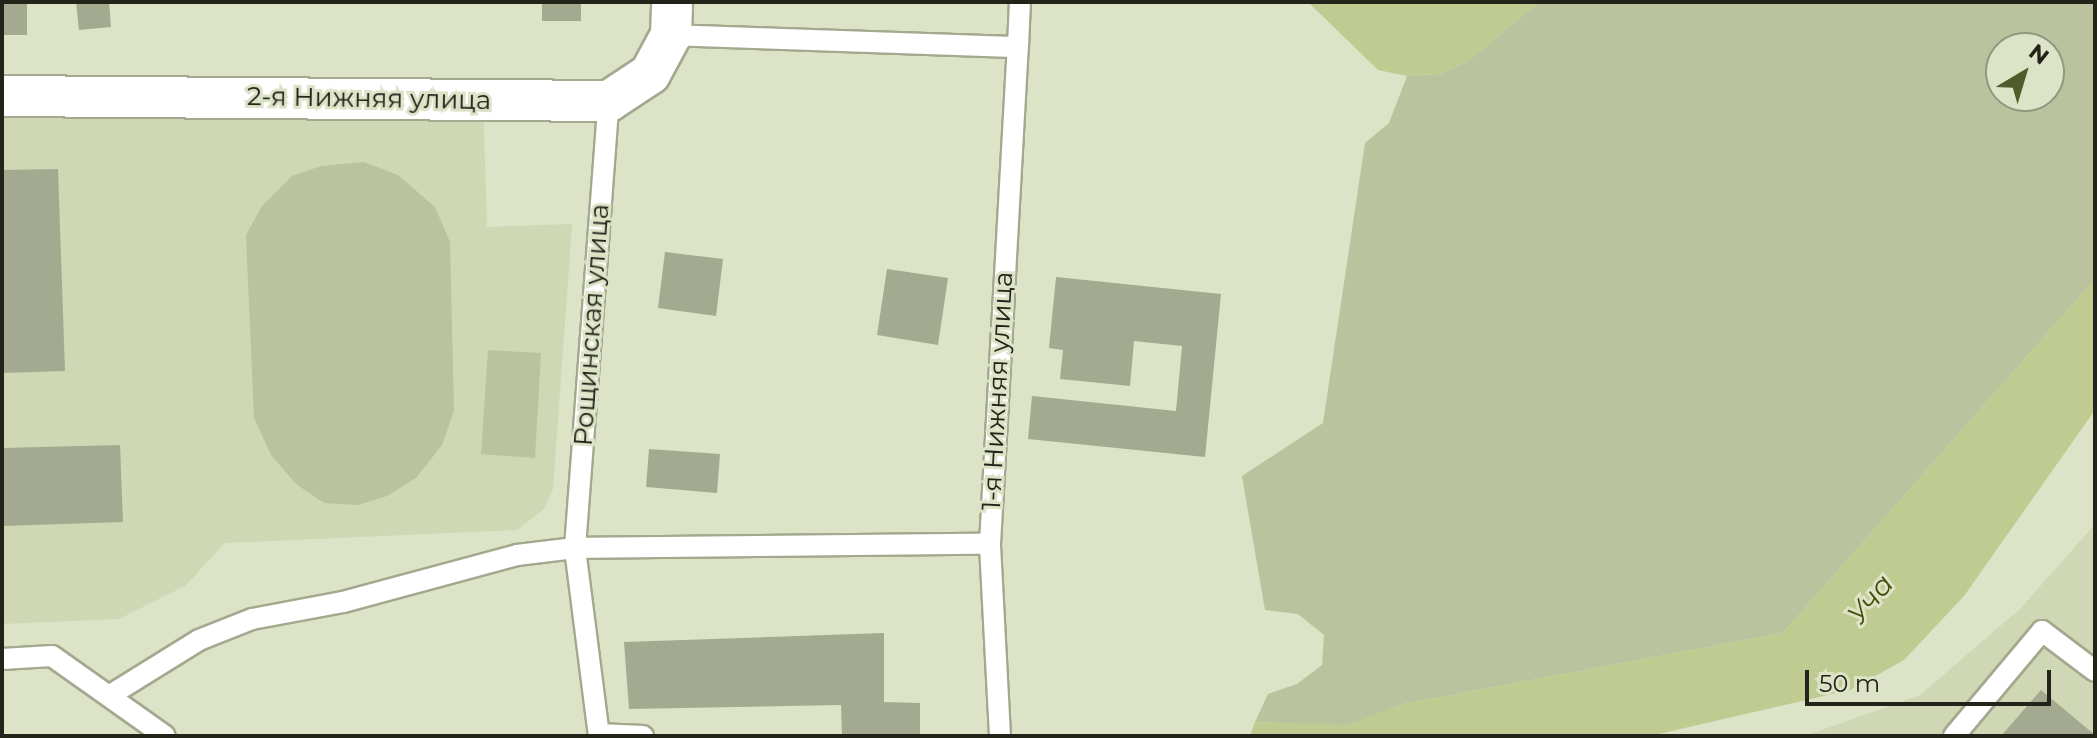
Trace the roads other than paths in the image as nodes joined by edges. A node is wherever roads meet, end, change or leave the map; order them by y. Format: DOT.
graph roads {
  1 [pos="1020,2"];
  2 [pos="672,19"];
  3 [pos="1018,47"];
  4 [pos="2,96"];
  5 [pos="609,101"];
  6 [pos="990,544"];
  7 [pos="575,548"];
  8 [pos="2,659"];
  9 [pos="2095,671"];
  10 [pos="112,694"];
  11 [pos="599,735"];
  12 [pos="165,736"];
  13 [pos="643,736"];
  14 [pos="1000,736"];
  15 [pos="1954,736"];
  1 -- 3 [label="lane, 1-я Нижняя улица"];
  2 -- 3 [label="lane"];
  2 -- 5 [label="street"];
  3 -- 6 [label="lane, 1-я Нижняя улица"];
  4 -- 5 [label="street, 2-я Нижняя улица"];
  5 -- 7 [label="lane, Рощинская улица"];
  6 -- 7 [label="lane"];
  6 -- 14 [label="lane, 1-я Нижняя улица"];
  7 -- 10 [label="lane"];
  7 -- 11 [label="lane, Рощинская улица"];
  8 -- 10 [label="lane"];
  9 -- 15 [label="lane"];
  10 -- 12 [label="lane"];
  11 -- 13 [label="lane"];
}
